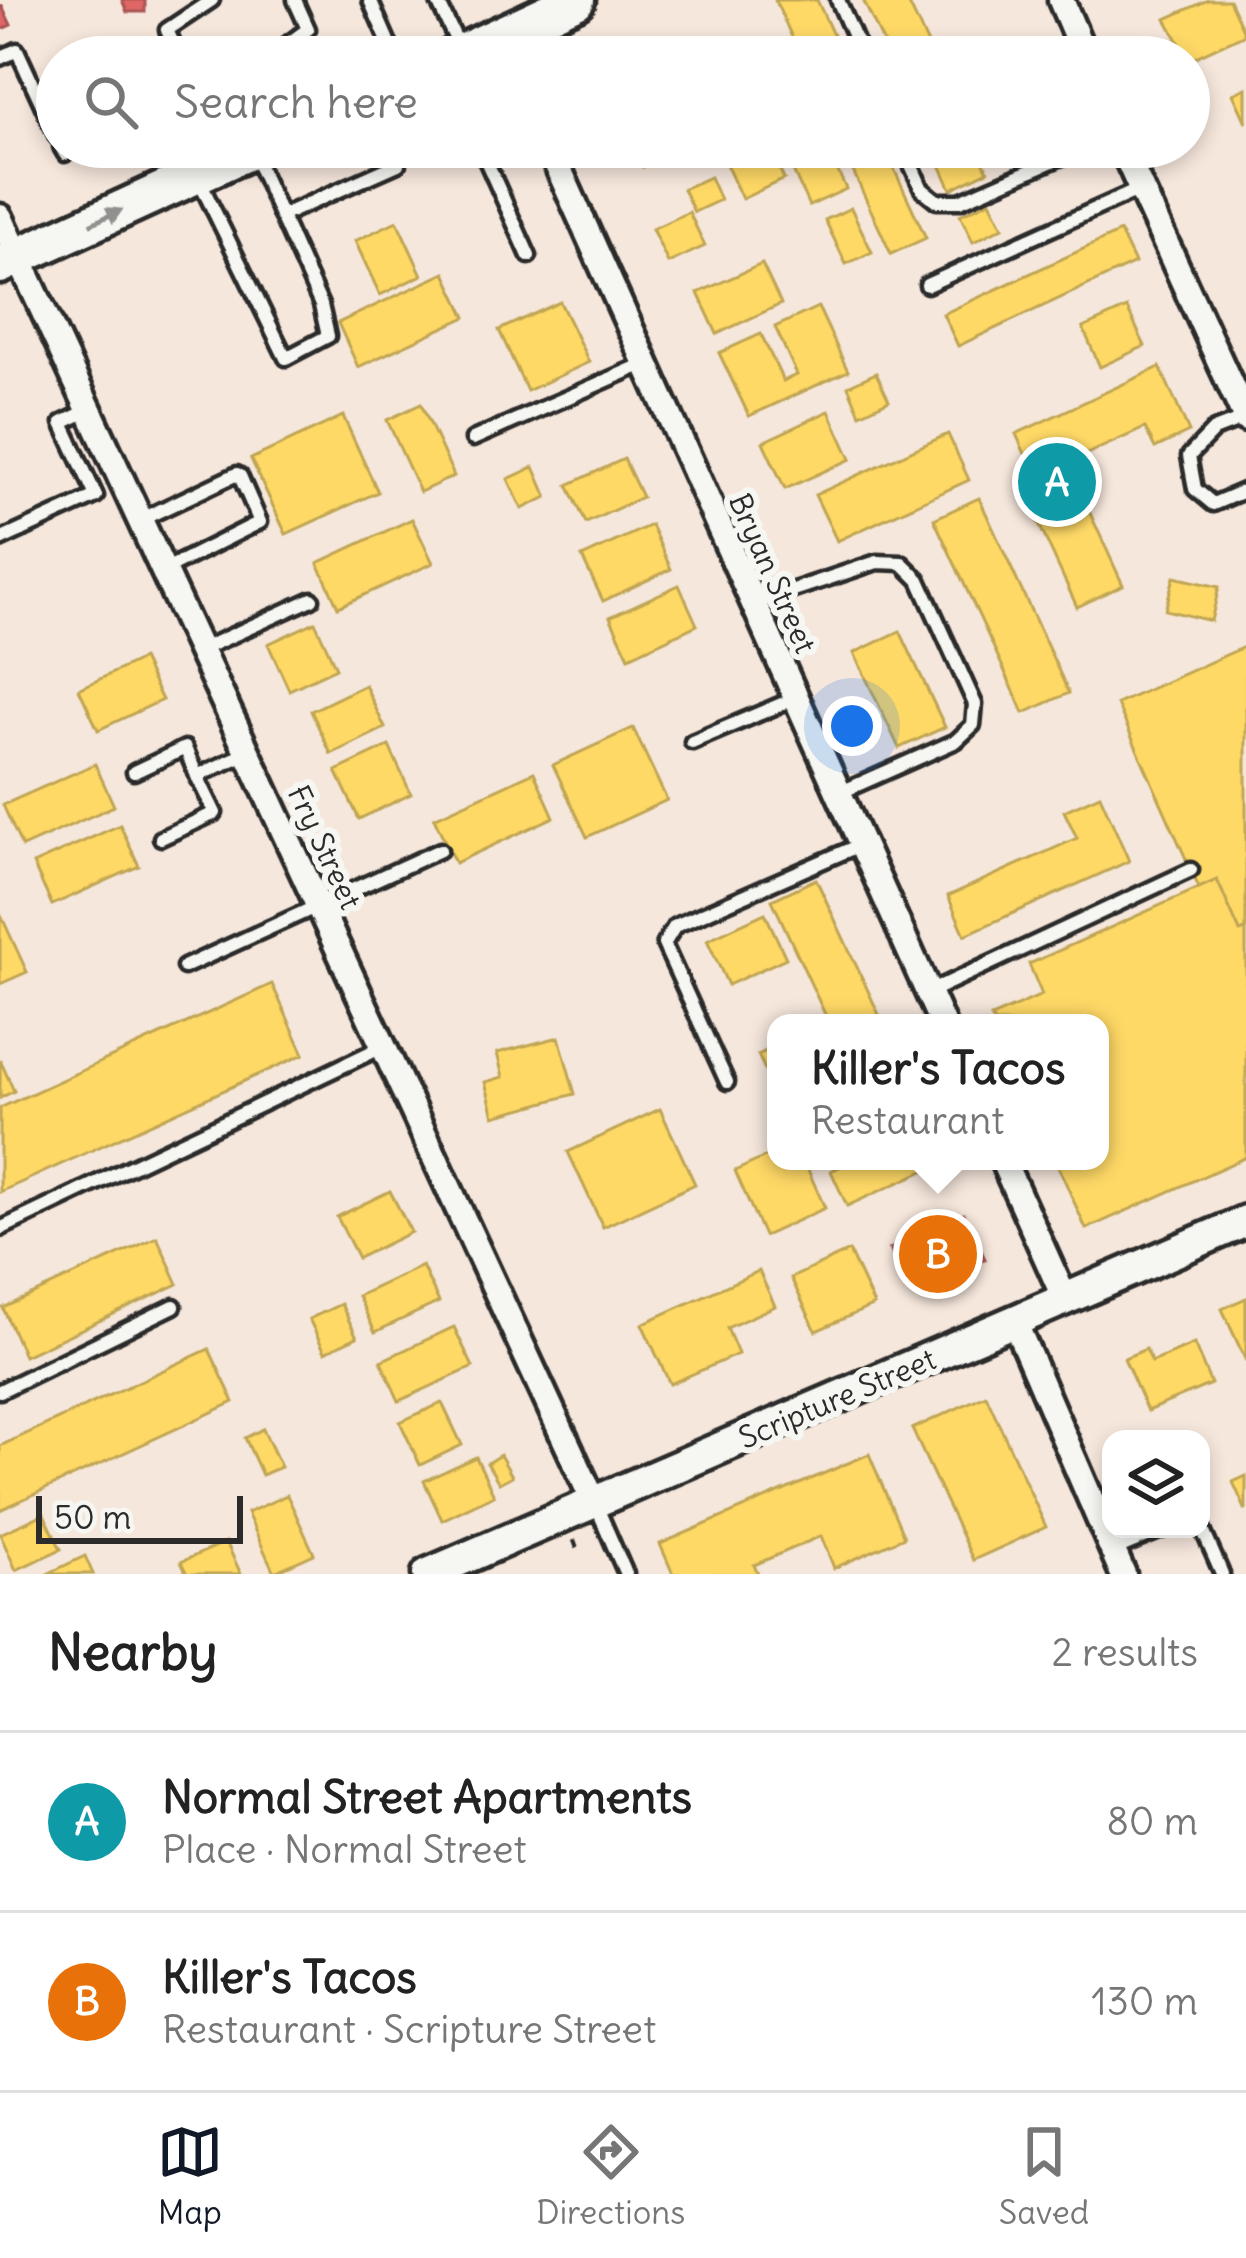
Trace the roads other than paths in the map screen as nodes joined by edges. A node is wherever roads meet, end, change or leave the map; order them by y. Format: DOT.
graph roads {
  1 [pos="212,0"];
  2 [pos="295,0"];
  3 [pos="370,0"];
  4 [pos="437,0"];
  5 [pos="577,0"];
  6 [pos="838,0"];
  7 [pos="1061,0"];
  8 [pos="539,8"];
  9 [pos="170,36"];
  10 [pos="298,36"];
  11 [pos="386,36"];
  12 [pos="451,36"];
  13 [pos="513,36"];
  14 [pos="854,36"];
  15 [pos="1076,36"];
  16 [pos="0,58"];
  17 [pos="36,91"];
  18 [pos="205,168"];
  19 [pos="233,168"];
  20 [pos="240,168"];
  21 [pos="389,168"];
  22 [pos="489,168"];
  23 [pos="558,168"];
  24 [pos="912,168"];
  25 [pos="1036,168"];
  26 [pos="1131,168"];
  27 [pos="1140,189"];
  28 [pos="281,216"];
  29 [pos="0,217"];
  30 [pos="529,256"];
  31 [pos="9,261"];
  32 [pos="927,285"];
  33 [pos="646,363"];
  34 [pos="89,410"];
  35 [pos="1246,418"];
  36 [pos="472,439"];
  37 [pos="124,485"];
  38 [pos="1246,490"];
  39 [pos="96,496"];
  40 [pos="140,520"];
  41 [pos="0,539"];
  42 [pos="164,571"];
  43 [pos="312,599"];
  44 [pos="754,603"];
  45 [pos="200,650"];
  46 [pos="796,698"];
  47 [pos="692,742"];
  48 [pos="248,752"];
  49 [pos="134,772"];
  50 [pos="197,776"];
  51 [pos="839,793"];
  52 [pos="161,838"];
  53 [pos="862,844"];
  54 [pos="440,850"];
  55 [pos="1191,870"];
  56 [pos="319,906"];
  57 [pos="184,967"];
  58 [pos="928,992"];
  59 [pos="937,1014"];
  60 [pos="383,1046"];
  61 [pos="727,1082"];
  62 [pos="1008,1170"];
  63 [pos="1246,1221"];
  64 [pos="0,1229"];
  65 [pos="1065,1299"];
  66 [pos="173,1306"];
  67 [pos="1014,1322"];
  68 [pos="0,1391"];
  69 [pos="594,1502"];
  70 [pos="1151,1538"];
  71 [pos="1206,1538"];
  72 [pos="1118,1562"];
  73 [pos="428,1574"];
  74 [pos="626,1574"];
  75 [pos="1222,1574"];
  1 -- 9 [label="lane"];
  2 -- 10 [label="lane"];
  3 -- 11 [label="lane"];
  4 -- 12 [label="lane"];
  5 -- 8 [label="main road"];
  6 -- 14 [label="lane"];
  7 -- 15 [label="street"];
  8 -- 13 [label="main road"];
  16 -- 17 [label="lane"];
  31 -- 18 [label="main road, one-way"];
  19 -- 28 [label="lane"];
  20 -- 28 [label="lane"];
  21 -- 28 [label="lane"];
  22 -- 30 [label="lane"];
  23 -- 33 [label="street, Bryan Street"];
  24 -- 25 [label="lane"];
  26 -- 27 [label="street"];
  27 -- 32 [label="lane"];
  27 -- 35 [label="street"];
  29 -- 31 [label="street, Fry Street"];
  31 -- 34 [label="street, Fry Street"];
  33 -- 36 [label="lane"];
  33 -- 44 [label="street, Bryan Street"];
  34 -- 37 [label="street, Fry Street"];
  34 -- 39 [label="lane"];
  35 -- 38 [label="lane"];
  37 -- 39 [label="lane"];
  37 -- 40 [label="street, Fry Street"];
  39 -- 41 [label="lane"];
  40 -- 42 [label="street, Fry Street"];
  40 -- 42 [label="lane"];
  42 -- 45 [label="street, Fry Street"];
  43 -- 45 [label="lane"];
  44 -- 46 [label="street, Bryan Street"];
  44 -- 51 [label="lane"];
  45 -- 48 [label="street, Fry Street"];
  46 -- 47 [label="lane"];
  46 -- 51 [label="street, Bryan Street"];
  48 -- 50 [label="lane"];
  48 -- 56 [label="street, Fry Street"];
  49 -- 50 [label="lane"];
  50 -- 52 [label="lane"];
  51 -- 53 [label="street, Bryan Street"];
  53 -- 58 [label="street, Bryan Street"];
  53 -- 61 [label="lane"];
  54 -- 56 [label="lane"];
  55 -- 58 [label="lane"];
  56 -- 57 [label="lane"];
  56 -- 60 [label="street, Fry Street"];
  58 -- 59 [label="street, Bryan Street"];
  60 -- 64 [label="lane"];
  60 -- 69 [label="street, Fry Street"];
  62 -- 65 [label="street"];
  63 -- 65 [label="street, Scripture Street"];
  65 -- 67 [label="street, Scripture Street"];
  66 -- 68 [label="lane"];
  67 -- 69 [label="street, Scripture Street"];
  67 -- 72 [label="street"];
  69 -- 73 [label="street, Scripture Street"];
  69 -- 74 [label="lane"];
  70 -- 72 [label="lane"];
  71 -- 75 [label="lane"];
}
